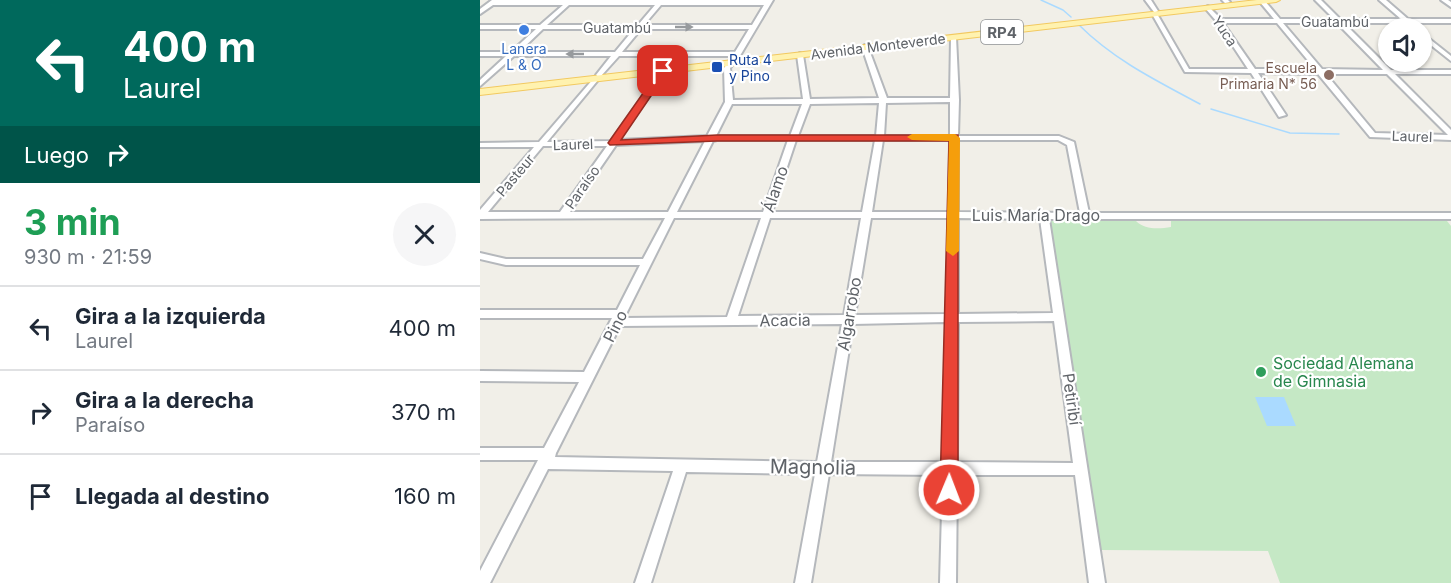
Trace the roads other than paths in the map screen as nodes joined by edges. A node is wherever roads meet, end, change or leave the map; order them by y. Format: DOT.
graph roads {
  1 [pos="1148,0"];
  2 [pos="1250,0"];
  3 [pos="1276,0"];
  4 [pos="1318,0"];
  5 [pos="1382,0"];
  6 [pos="1444,0"];
  7 [pos="495,1"];
  8 [pos="570,1"];
  9 [pos="1226,1"];
  10 [pos="661,2"];
  11 [pos="769,2"];
  12 [pos="1262,2"];
  13 [pos="1451,5"];
  14 [pos="1208,8"];
  15 [pos="480,12"];
  16 [pos="1155,12"];
  17 [pos="1403,18"];
  18 [pos="1219,21"];
  19 [pos="1278,21"];
  20 [pos="1339,21"];
  21 [pos="1378,21"];
  22 [pos="1432,21"];
  23 [pos="1451,21"];
  24 [pos="480,27"];
  25 [pos="542,27"];
  26 [pos="639,27"];
  27 [pos="755,27"];
  28 [pos="954,38"];
  29 [pos="1432,43"];
  30 [pos="865,47"];
  31 [pos="480,54"];
  32 [pos="512,54"];
  33 [pos="616,54"];
  34 [pos="800,55"];
  35 [pos="734,59"];
  36 [pos="1451,59"];
  37 [pos="1378,61"];
  38 [pos="663,71"];
  39 [pos="1252,71"];
  40 [pos="1321,71"];
  41 [pos="1378,71"];
  42 [pos="1389,72"];
  43 [pos="1432,72"];
  44 [pos="1451,72"];
  45 [pos="598,77"];
  46 [pos="480,88"];
  47 [pos="884,100"];
  48 [pos="955,100"];
  49 [pos="807,101"];
  50 [pos="729,102"];
  51 [pos="1282,116"];
  52 [pos="1451,136"];
  53 [pos="793,137"];
  54 [pos="880,137"];
  55 [pos="710,138"];
  56 [pos="955,138"];
  57 [pos="614,143"];
  58 [pos="540,145"];
  59 [pos="480,146"];
  60 [pos="480,215"];
  61 [pos="562,215"];
  62 [pos="672,215"];
  63 [pos="867,215"];
  64 [pos="953,215"];
  65 [pos="1044,215"];
  66 [pos="1085,215"];
  67 [pos="766,216"];
  68 [pos="1450,217"];
  69 [pos="480,256"];
  70 [pos="647,262"];
  71 [pos="480,314"];
  72 [pos="1060,317"];
  73 [pos="619,318"];
  74 [pos="847,318"];
  75 [pos="953,318"];
  76 [pos="731,321"];
  77 [pos="480,376"];
  78 [pos="588,377"];
  79 [pos="480,454"];
  80 [pos="547,459"];
  81 [pos="682,465"];
  82 [pos="950,467"];
  83 [pos="823,468"];
  84 [pos="1081,469"];
  85 [pos="482,582"];
  86 [pos="643,583"];
  87 [pos="803,583"];
  88 [pos="948,583"];
  89 [pos="1097,583"];
  1 -- 16 [label="street"];
  2 -- 9 [label="main road, Avenida Monteverde / RP4"];
  3 -- 12 [label="main road, Avenida Monteverde / RP4"];
  4 -- 20 [label="street"];
  5 -- 17 [label="street"];
  6 -- 13 [label="street"];
  7 -- 8 [label="street"];
  7 -- 15 [label="street"];
  8 -- 10 [label="street"];
  8 -- 25 [label="street"];
  9 -- 16 [label="main road, Avenida Monteverde / RP4"];
  10 -- 11 [label="street"];
  10 -- 26 [label="street, Pasteur"];
  11 -- 27 [label="street"];
  12 -- 14 [label="main road, Avenida Monteverde / RP4"];
  12 -- 19 [label="street"];
  14 -- 16 [label="main road, Avenida Monteverde / RP4"];
  14 -- 18 [label="street, Yuca"];
  16 -- 28 [label="main road, Avenida Monteverde / RP4"];
  16 -- 35 [label="main road, Avenida Monteverde / RP4"];
  16 -- 39 [label="street"];
  18 -- 19 [label="street, Guatambú"];
  18 -- 39 [label="street, Yuca"];
  19 -- 20 [label="street, Guatambú"];
  19 -- 40 [label="street"];
  20 -- 21 [label="street, Guatambú"];
  20 -- 37 [label="street"];
  22 -- 23 [label="street, Guatambú"];
  24 -- 25 [label="street, Guatambú"];
  25 -- 26 [label="street, Guatambú"];
  25 -- 32 [label="street"];
  26 -- 27 [label="street, Guatambú, one-way"];
  26 -- 33 [label="street, Pasteur"];
  27 -- 35 [label="street"];
  28 -- 30 [label="main road, Avenida Monteverde / RP4"];
  28 -- 48 [label="street"];
  29 -- 36 [label="street"];
  30 -- 34 [label="main road, Avenida Monteverde / RP4"];
  30 -- 47 [label="street, Algarrobo"];
  31 -- 32 [label="street"];
  33 -- 32 [label="street, one-way"];
  32 -- 46 [label="street"];
  33 -- 35 [label="street"];
  33 -- 45 [label="street, Pasteur"];
  34 -- 35 [label="main road, Avenida Monteverde / RP4"];
  34 -- 49 [label="street, Álamo"];
  35 -- 38 [label="main road, Avenida Monteverde / RP4"];
  35 -- 45 [label="main road, Avenida Monteverde / RP4"];
  35 -- 50 [label="street"];
  38 -- 45 [label="main road, Avenida Monteverde / RP4"];
  38 -- 57 [label="street, Paraíso"];
  39 -- 40 [label="street"];
  39 -- 51 [label="street, Yuca"];
  40 -- 41 [label="street"];
  40 -- 52 [label="street, Laurel"];
  42 -- 52 [label="street"];
  43 -- 44 [label="street"];
  45 -- 46 [label="main road, Avenida Monteverde / RP4"];
  45 -- 58 [label="street, Pasteur"];
  47 -- 48 [label="street"];
  47 -- 49 [label="street"];
  47 -- 54 [label="street, Algarrobo"];
  48 -- 56 [label="street"];
  49 -- 50 [label="street"];
  49 -- 53 [label="street, Álamo"];
  50 -- 55 [label="street, Pino"];
  53 -- 54 [label="street, Laurel"];
  53 -- 55 [label="street, Laurel"];
  53 -- 67 [label="street, Álamo"];
  54 -- 56 [label="street, Laurel"];
  54 -- 63 [label="street, Algarrobo"];
  55 -- 57 [label="street, Laurel"];
  55 -- 62 [label="street, Pino"];
  56 -- 64 [label="street"];
  56 -- 66 [label="street, Laurel"];
  57 -- 58 [label="street, Laurel"];
  57 -- 61 [label="street, Paraíso"];
  58 -- 59 [label="street, Laurel"];
  58 -- 60 [label="street, Pasteur"];
  60 -- 61 [label="street, Luis María Drago"];
  61 -- 62 [label="street, Luis María Drago"];
  62 -- 67 [label="street, Luis María Drago"];
  62 -- 70 [label="street, Pino"];
  63 -- 64 [label="street, Luis María Drago"];
  63 -- 67 [label="street, Luis María Drago"];
  63 -- 74 [label="street, Algarrobo"];
  64 -- 65 [label="street, Luis María Drago"];
  64 -- 75 [label="street"];
  65 -- 66 [label="street, Luis María Drago"];
  65 -- 72 [label="street, Petiribí"];
  66 -- 68 [label="street, Luis María Drago"];
  67 -- 76 [label="street, Álamo"];
  69 -- 70 [label="street"];
  70 -- 73 [label="street, Pino"];
  71 -- 73 [label="street, Acacia"];
  72 -- 75 [label="street, Acacia"];
  72 -- 84 [label="street, Petiribí"];
  73 -- 76 [label="street, Acacia"];
  73 -- 78 [label="street, Pino"];
  74 -- 75 [label="street, Acacia"];
  74 -- 76 [label="street, Acacia"];
  74 -- 83 [label="street, Algarrobo"];
  75 -- 82 [label="street"];
  77 -- 78 [label="street"];
  78 -- 80 [label="street, Pino"];
  79 -- 80 [label="street, Magnolia"];
  80 -- 81 [label="street, Magnolia"];
  80 -- 85 [label="street, Pino"];
  81 -- 83 [label="street, Magnolia"];
  81 -- 86 [label="street"];
  82 -- 83 [label="street, Magnolia"];
  82 -- 84 [label="street, Magnolia"];
  82 -- 88 [label="street"];
  83 -- 87 [label="street, Algarrobo"];
  84 -- 89 [label="street, Petiribí"];
}
